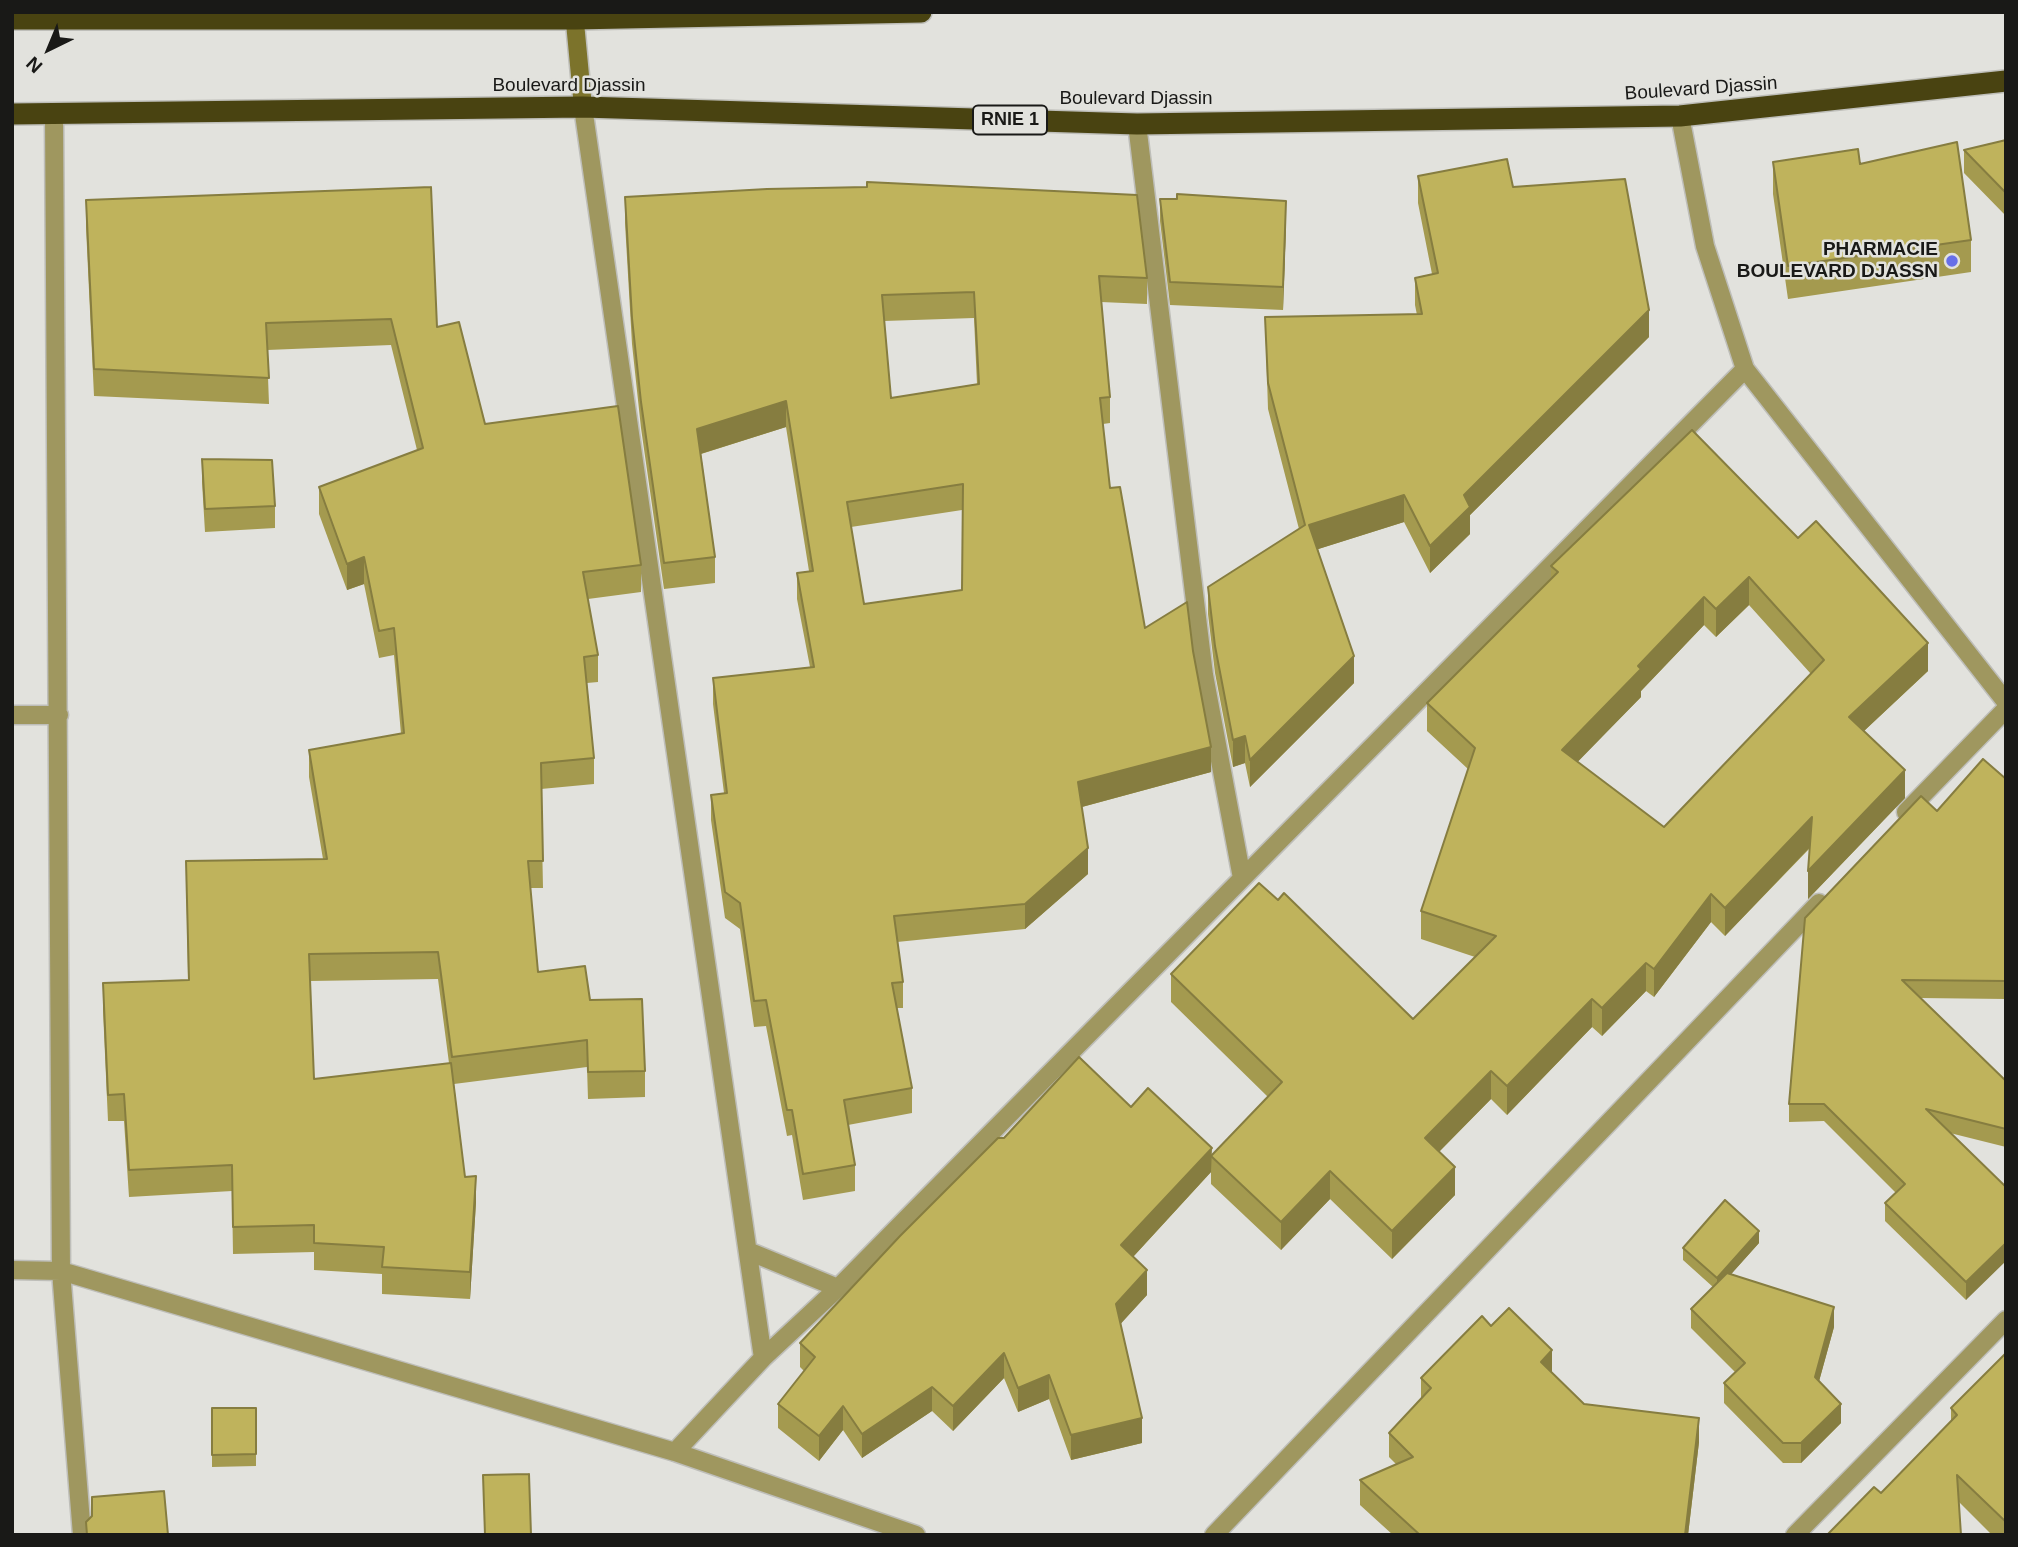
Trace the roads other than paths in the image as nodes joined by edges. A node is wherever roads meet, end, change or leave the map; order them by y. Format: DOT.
graph roads {
  1 [pos="921,12"];
  2 [pos="574,16"];
  3 [pos="12,19"];
  4 [pos="2006,81"];
  5 [pos="583,107"];
  6 [pos="12,114"];
  7 [pos="54,114"];
  8 [pos="1680,116"];
  9 [pos="1137,124"];
  10 [pos="1745,369"];
  11 [pos="2006,702"];
  12 [pos="2006,709"];
  13 [pos="12,715"];
  14 [pos="59,715"];
  15 [pos="1890,830"];
  16 [pos="1242,878"];
  17 [pos="1832,890"];
  18 [pos="748,1251"];
  19 [pos="12,1270"];
  20 [pos="61,1271"];
  21 [pos="838,1288"];
  22 [pos="2006,1320"];
  23 [pos="763,1358"];
  24 [pos="675,1452"];
  25 [pos="82,1535"];
  26 [pos="916,1535"];
  27 [pos="1214,1535"];
  28 [pos="1795,1535"];
  1 -- 2 [label="highway"];
  2 -- 3 [label="highway"];
  2 -- 5 [label="street"];
  4 -- 8 [label="highway, Boulevard Djassin / RNIE 1"];
  5 -- 7 [label="highway, Boulevard Djassin / RNIE 1"];
  5 -- 9 [label="highway, Boulevard Djassin / RNIE 1"];
  5 -- 18 [label="street"];
  6 -- 7 [label="highway, Boulevard Djassin / RNIE 1"];
  7 -- 14 [label="street"];
  8 -- 9 [label="highway, Boulevard Djassin / RNIE 1"];
  8 -- 10 [label="street"];
  9 -- 16 [label="street"];
  10 -- 11 [label="street"];
  10 -- 16 [label="street"];
  12 -- 15 [label="street"];
  13 -- 14 [label="street"];
  14 -- 20 [label="street"];
  16 -- 21 [label="street"];
  17 -- 27 [label="street"];
  18 -- 21 [label="street"];
  18 -- 23 [label="street"];
  19 -- 20 [label="street"];
  20 -- 24 [label="street"];
  20 -- 25 [label="street"];
  21 -- 23 [label="street"];
  22 -- 28 [label="street"];
  23 -- 24 [label="street"];
  24 -- 26 [label="street"];
}
